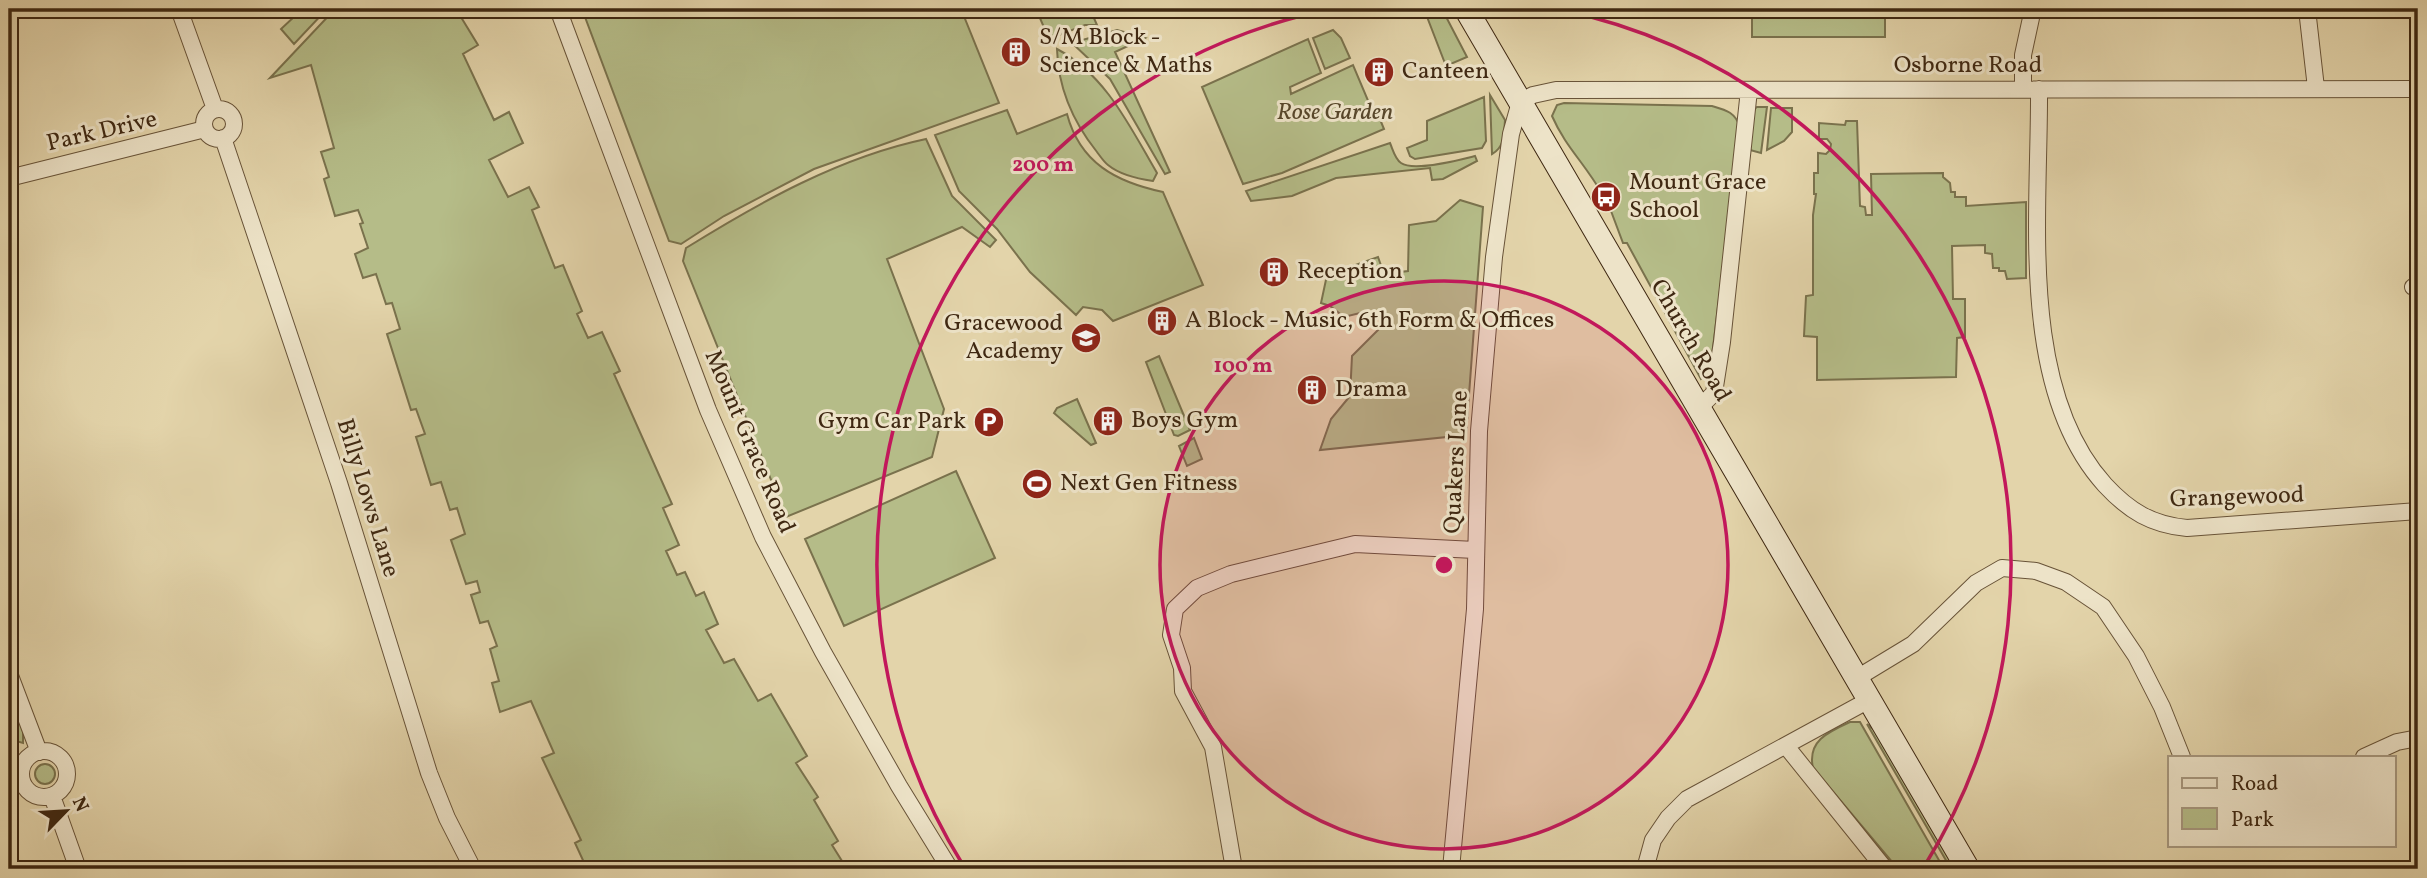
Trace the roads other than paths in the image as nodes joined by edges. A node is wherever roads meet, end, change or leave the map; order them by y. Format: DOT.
graph roads {
  1 [pos="179,9"];
  2 [pos="558,9"];
  3 [pos="1466,9"];
  4 [pos="2031,9"];
  5 [pos="2307,9"];
  6 [pos="2316,88"];
  7 [pos="2031,89"];
  8 [pos="2418,89"];
  9 [pos="1749,90"];
  10 [pos="1520,102"];
  11 [pos="215,109"];
  12 [pos="205,129"];
  13 [pos="223,138"];
  14 [pos="9,178"];
  15 [pos="1699,408"];
  16 [pos="2418,511"];
  17 [pos="1475,550"];
  18 [pos="9,673"];
  19 [pos="1857,678"];
  20 [pos="1869,700"];
  21 [pos="2418,738"];
  22 [pos="1786,746"];
  23 [pos="39,752"];
  24 [pos="2182,756"];
  25 [pos="2366,756"];
  26 [pos="16,787"];
  27 [pos="52,796"];
  28 [pos="78,869"];
  29 [pos="473,869"];
  30 [pos="950,869"];
  31 [pos="1234,869"];
  32 [pos="1451,869"];
  33 [pos="1646,869"];
  34 [pos="1885,869"];
  35 [pos="1968,869"];
  1 -- 11 [label="street, Billy Lows Lane"];
  2 -- 30 [label="street, Mount Grace Road"];
  3 -- 10 [label="street, Church Road"];
  4 -- 7 [label="street, Grangewood"];
  5 -- 6 [label="street"];
  6 -- 7 [label="street, Osborne Road"];
  6 -- 8 [label="street, Osborne Road"];
  7 -- 9 [label="street, Osborne Road"];
  7 -- 16 [label="street, Grangewood"];
  9 -- 10 [label="street, Osborne Road"];
  9 -- 15 [label="street"];
  10 -- 15 [label="street, Church Road"];
  10 -- 17 [label="street, Quakers Lane"];
  11 -- 12 [label="street"];
  11 -- 13 [label="street, Billy Lows Lane"];
  12 -- 13 [label="street"];
  12 -- 14 [label="street, Park Drive"];
  13 -- 29 [label="street, Billy Lows Lane"];
  15 -- 19 [label="street, Church Road"];
  17 -- 31 [label="street"];
  17 -- 32 [label="street, Quakers Lane"];
  18 -- 23 [label="street"];
  19 -- 20 [label="street, Church Road"];
  19 -- 24 [label="street"];
  20 -- 22 [label="street"];
  20 -- 35 [label="street, Church Road"];
  21 -- 25 [label="street"];
  22 -- 33 [label="street"];
  22 -- 34 [label="street"];
  23 -- 26 [label="street"];
  23 -- 27 [label="street"];
  26 -- 27 [label="street"];
  27 -- 28 [label="street"];
}
